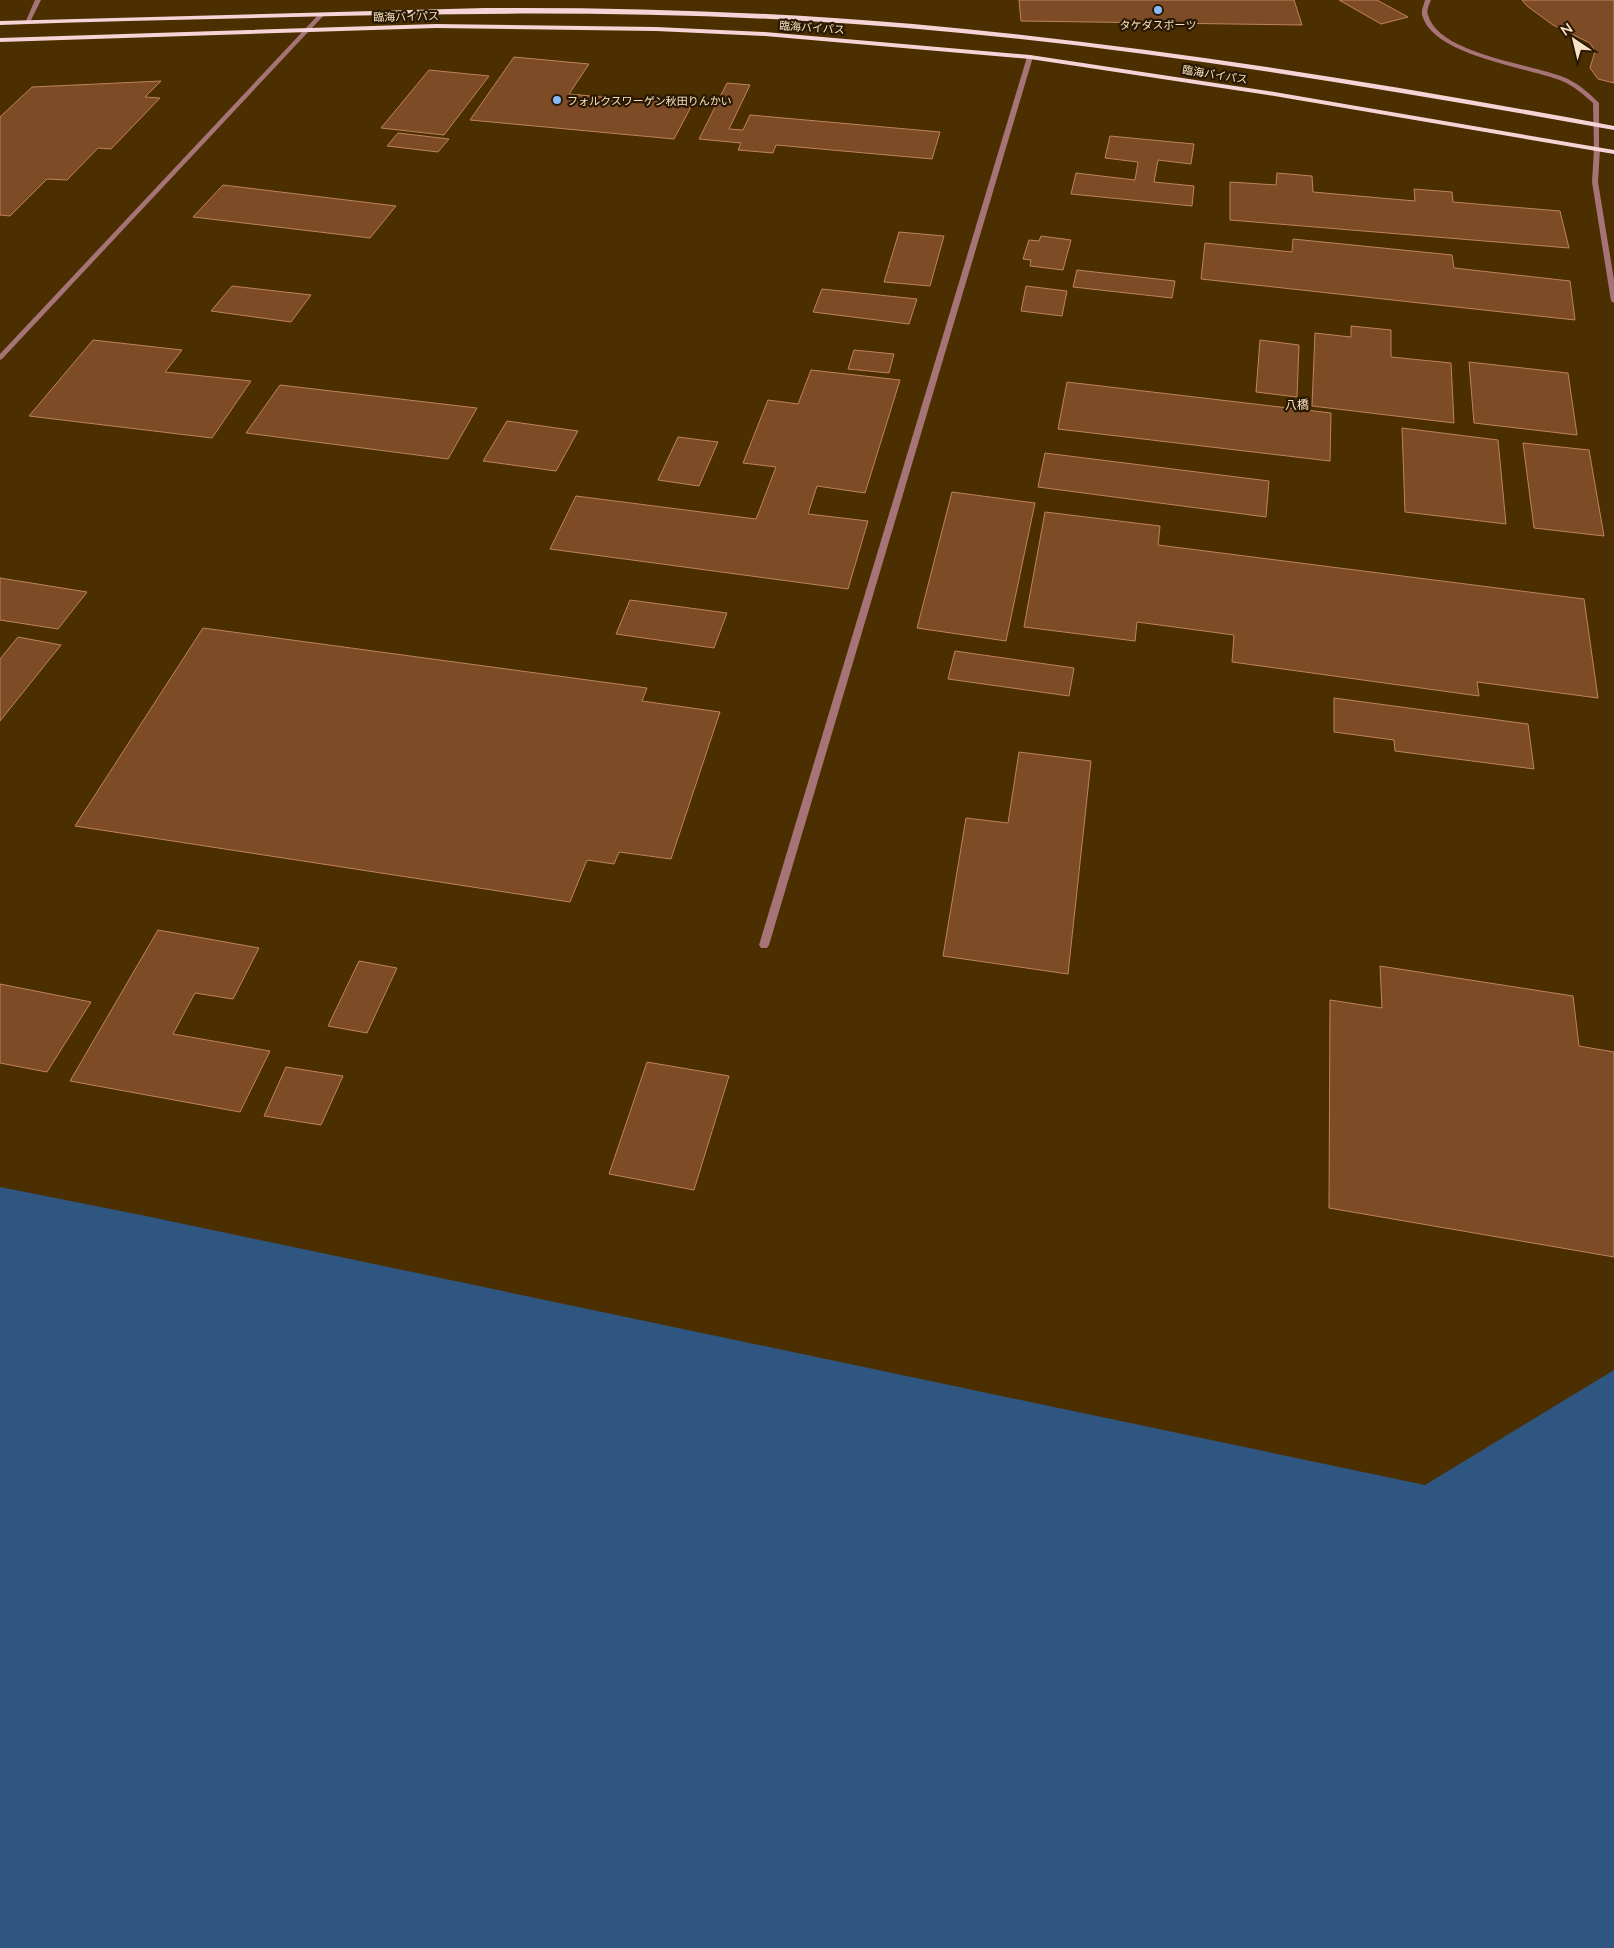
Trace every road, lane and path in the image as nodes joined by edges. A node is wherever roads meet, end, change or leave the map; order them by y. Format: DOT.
graph roads {
  1 [pos="38,0"];
  2 [pos="1428,0"];
  3 [pos="322,14"];
  4 [pos="27,22"];
  5 [pos="0,23"];
  6 [pos="307,29"];
  7 [pos="0,40"];
  8 [pos="1030,57"];
  9 [pos="1598,125"];
  10 [pos="1614,128"];
  11 [pos="1598,149"];
  12 [pos="1614,152"];
  13 [pos="1614,301"];
  14 [pos="0,358"];
  15 [pos="764,945"];
  1 -- 4 [label="street"];
  2 -- 9 [label="street"];
  3 -- 4 [label="highway, 臨海バイパス"];
  3 -- 6 [label="street"];
  3 -- 9 [label="highway, 臨海バイパス"];
  4 -- 5 [label="highway, 臨海バイパス"];
  6 -- 7 [label="highway, 臨海バイパス"];
  6 -- 8 [label="highway, 臨海バイパス"];
  6 -- 14 [label="street"];
  8 -- 11 [label="highway, 臨海バイパス"];
  8 -- 15 [label="street"];
  9 -- 10 [label="highway, 臨海バイパス"];
  9 -- 11 [label="street"];
  11 -- 12 [label="highway, 臨海バイパス"];
  11 -- 13 [label="street"];
}
